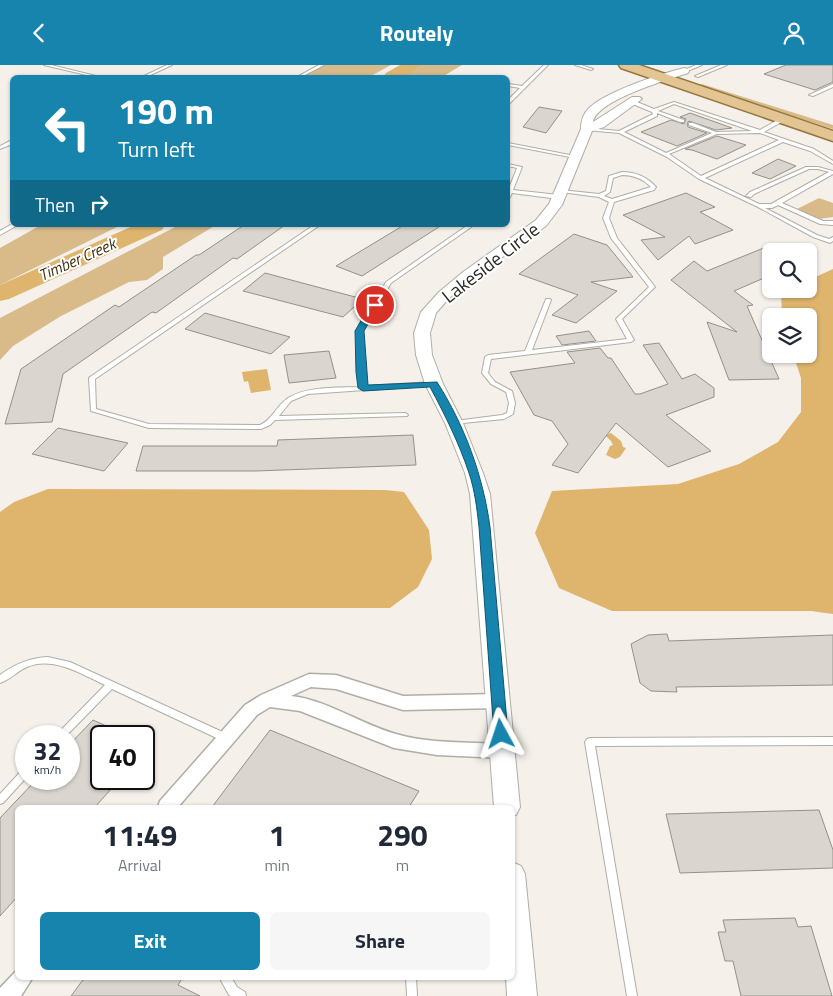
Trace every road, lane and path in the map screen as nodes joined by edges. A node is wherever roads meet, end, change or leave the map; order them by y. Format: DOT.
graph roads {
  1 [pos="46,65"];
  2 [pos="170,65"];
  3 [pos="322,65"];
  4 [pos="546,65"];
  5 [pos="577,65"];
  6 [pos="626,65"];
  7 [pos="725,65"];
  8 [pos="591,69"];
  9 [pos="699,70"];
  10 [pos="664,72"];
  11 [pos="89,75"];
  12 [pos="148,75"];
  13 [pos="303,75"];
  14 [pos="680,77"];
  15 [pos="510,85"];
  16 [pos="833,85"];
  17 [pos="524,87"];
  18 [pos="811,95"];
  19 [pos="510,100"];
  20 [pos="630,101"];
  21 [pos="654,111"];
  22 [pos="815,115"];
  23 [pos="783,119"];
  24 [pos="682,121"];
  25 [pos="691,124"];
  26 [pos="587,129"];
  27 [pos="620,132"];
  28 [pos="760,132"];
  29 [pos="716,133"];
  30 [pos="833,136"];
  31 [pos="783,140"];
  32 [pos="510,144"];
  33 [pos="666,154"];
  34 [pos="576,157"];
  35 [pos="833,163"];
  36 [pos="510,165"];
  37 [pos="833,172"];
  38 [pos="701,178"];
  39 [pos="510,191"];
  40 [pos="510,193"];
  41 [pos="560,194"];
  42 [pos="600,196"];
  43 [pos="746,197"];
  44 [pos="612,201"];
  45 [pos="778,203"];
  46 [pos="758,206"];
  47 [pos="833,223"];
  48 [pos="11,227"];
  49 [pos="314,227"];
  50 [pos="468,227"];
  51 [pos="0,233"];
  52 [pos="832,241"];
  53 [pos="548,300"];
  54 [pos="528,352"];
  55 [pos="434,384"];
  56 [pos="363,388"];
  57 [pos="405,415"];
  58 [pos="274,418"];
  59 [pos="454,423"];
  60 [pos="0,680"];
  61 [pos="111,684"];
  62 [pos="267,700"];
  63 [pos="498,701"];
  64 [pos="72,725"];
  65 [pos="226,738"];
  66 [pos="833,741"];
  67 [pos="503,751"];
  68 [pos="15,784"];
  69 [pos="0,800"];
  70 [pos="168,805"];
  71 [pos="507,805"];
  72 [pos="515,911"];
  73 [pos="20,980"];
  74 [pos="226,980"];
  75 [pos="412,980"];
  76 [pos="7,996"];
  77 [pos="241,996"];
  78 [pos="412,996"];
  79 [pos="522,996"];
  80 [pos="632,996"];
  1 -- 11 [label="lane"];
  2 -- 12 [label="lane"];
  3 -- 13 [label="lane"];
  4 -- 17 [label="lane"];
  5 -- 8 [label="lane"];
  6 -- 10 [label="main road"];
  7 -- 9 [label="lane"];
  9 -- 14 [label="main road"];
  9 -- 22 [label="main road"];
  10 -- 14 [label="main road"];
  10 -- 26 [label="street, Lakeside Circle"];
  14 -- 20 [label="street"];
  14 -- 23 [label="main road"];
  15 -- 17 [label="lane"];
  16 -- 18 [label="lane"];
  17 -- 19 [label="lane"];
  20 -- 21 [label="lane"];
  20 -- 26 [label="street"];
  21 -- 24 [label="lane"];
  21 -- 27 [label="lane"];
  21 -- 28 [label="lane"];
  23 -- 28 [label="lane"];
  23 -- 30 [label="main road"];
  25 -- 29 [label="lane"];
  26 -- 27 [label="lane"];
  26 -- 34 [label="street, Lakeside Circle"];
  27 -- 33 [label="lane"];
  28 -- 29 [label="lane"];
  28 -- 31 [label="lane"];
  29 -- 33 [label="lane"];
  31 -- 35 [label="lane"];
  31 -- 38 [label="lane"];
  32 -- 34 [label="lane"];
  33 -- 38 [label="lane"];
  34 -- 41 [label="street, Lakeside Circle"];
  36 -- 39 [label="lane"];
  37 -- 43 [label="lane"];
  37 -- 45 [label="lane"];
  38 -- 43 [label="lane"];
  40 -- 41 [label="lane"];
  41 -- 42 [label="lane"];
  41 -- 55 [label="street, Lakeside Circle"];
  42 -- 44 [label="lane"];
  42 -- 44 [label="lane"];
  43 -- 46 [label="lane"];
  44 -- 54 [label="lane"];
  45 -- 46 [label="lane"];
  45 -- 47 [label="lane"];
  46 -- 52 [label="lane"];
  48 -- 51 [label="lane"];
  49 -- 58 [label="lane"];
  50 -- 56 [label="lane"];
  53 -- 54 [label="lane"];
  54 -- 59 [label="lane"];
  55 -- 56 [label="lane"];
  55 -- 59 [label="street, Lakeside Circle"];
  56 -- 58 [label="lane"];
  57 -- 58 [label="lane"];
  59 -- 63 [label="street, Lakeside Circle"];
  60 -- 61 [label="lane"];
  61 -- 64 [label="lane"];
  61 -- 65 [label="lane"];
  62 -- 63 [label="street"];
  62 -- 65 [label="street"];
  62 -- 67 [label="street"];
  63 -- 67 [label="street, Lakeside Circle"];
  65 -- 70 [label="street"];
  66 -- 80 [label="lane"];
  67 -- 71 [label="street, Lakeside Circle"];
  68 -- 69 [label="lane"];
  72 -- 79 [label="street"];
  73 -- 76 [label="street"];
  74 -- 77 [label="lane"];
  75 -- 78 [label="lane"];
}
